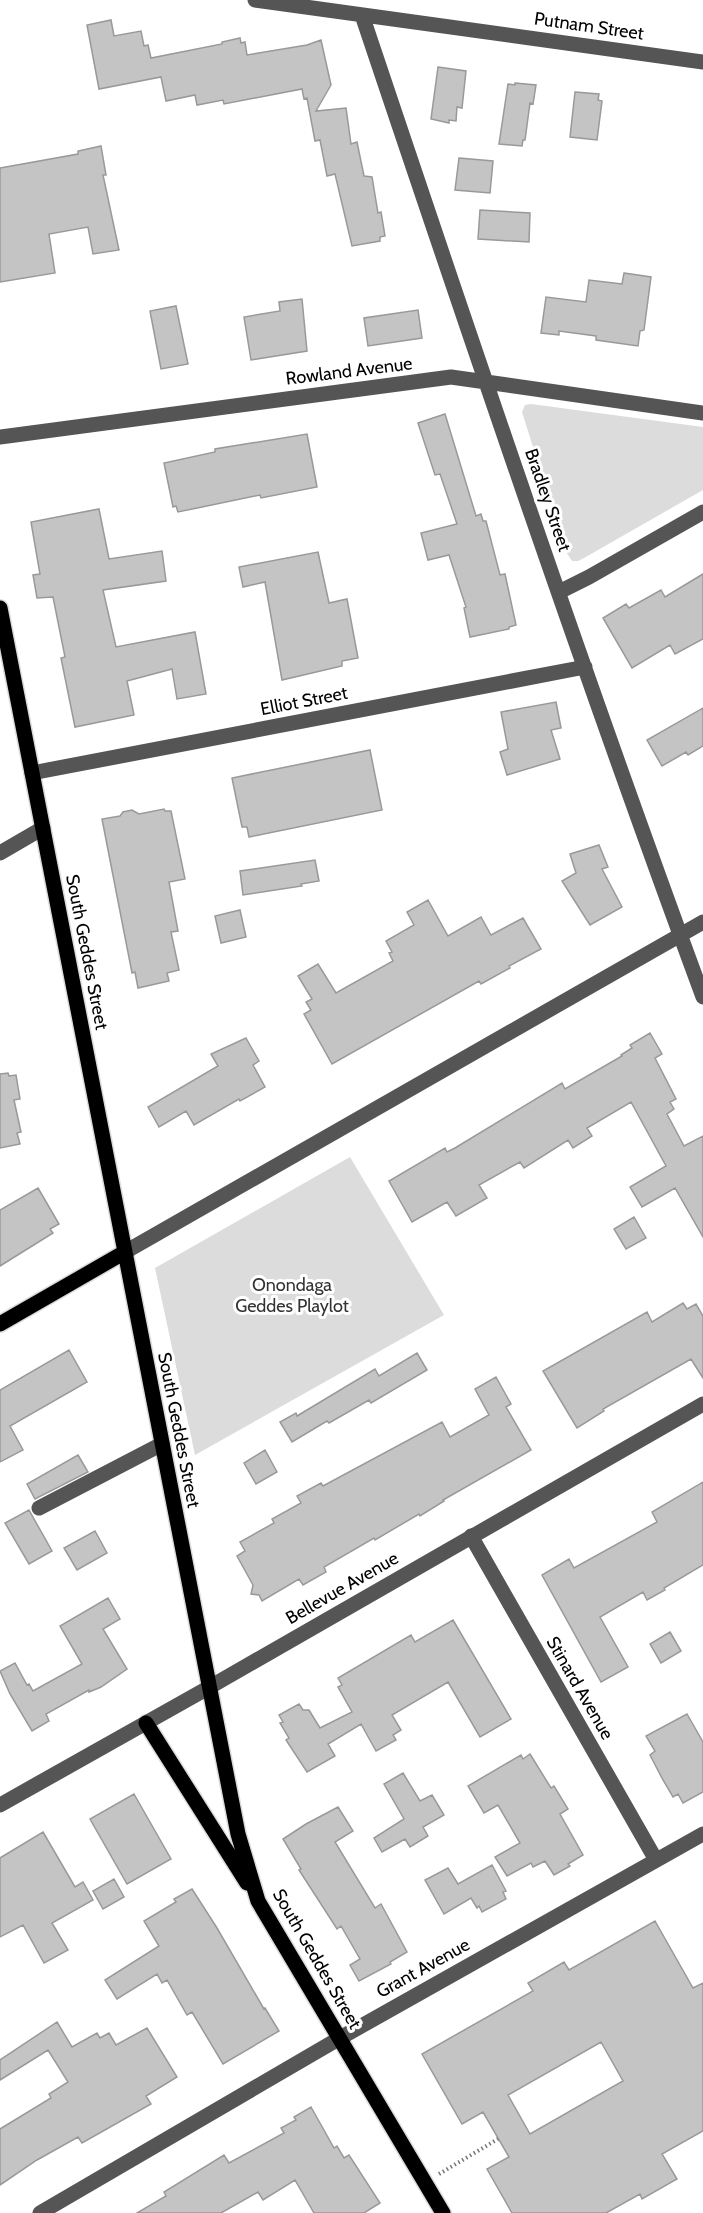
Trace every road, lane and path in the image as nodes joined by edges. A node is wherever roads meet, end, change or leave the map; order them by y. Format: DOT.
graph roads {
  1 [pos="255,0"];
  2 [pos="362,15"];
  3 [pos="703,62"];
  4 [pos="487,382"];
  5 [pos="703,413"];
  6 [pos="0,437"];
  7 [pos="703,512"];
  8 [pos="559,591"];
  9 [pos="0,608"];
  10 [pos="585,667"];
  11 [pos="32,773"];
  12 [pos="43,828"];
  13 [pos="0,853"];
  14 [pos="703,922"];
  15 [pos="680,935"];
  16 [pos="703,997"];
  17 [pos="125,1252"];
  18 [pos="0,1324"];
  19 [pos="703,1404"];
  20 [pos="162,1444"];
  21 [pos="39,1508"];
  22 [pos="471,1536"];
  23 [pos="208,1688"];
  24 [pos="146,1723"];
  25 [pos="0,1804"];
  26 [pos="703,1834"];
  27 [pos="656,1860"];
  28 [pos="258,1900"];
  29 [pos="340,2038"];
  30 [pos="498,2139"];
  31 [pos="425,2182"];
  32 [pos="40,2213"];
  33 [pos="443,2213"];
  1 -- 2 [label="street, Putnam Street"];
  2 -- 3 [label="street, Putnam Street"];
  2 -- 4 [label="street, Bradley Street"];
  4 -- 5 [label="street, Rowland Avenue"];
  4 -- 6 [label="street, Rowland Avenue"];
  4 -- 8 [label="street, Bradley Street"];
  7 -- 8 [label="street"];
  8 -- 10 [label="street, Bradley Street"];
  9 -- 11 [label="main road, South Geddes Street"];
  10 -- 11 [label="street, Elliot Street"];
  10 -- 15 [label="street, Bradley Street"];
  11 -- 12 [label="main road, South Geddes Street"];
  12 -- 13 [label="street"];
  12 -- 17 [label="main road, South Geddes Street"];
  14 -- 15 [label="street"];
  15 -- 16 [label="street, Bradley Street"];
  15 -- 17 [label="street"];
  17 -- 18 [label="main road"];
  17 -- 20 [label="main road, South Geddes Street"];
  19 -- 22 [label="street, Bellevue Avenue"];
  20 -- 21 [label="street"];
  20 -- 23 [label="main road, South Geddes Street"];
  22 -- 23 [label="street, Bellevue Avenue"];
  22 -- 27 [label="street, Stinard Avenue"];
  23 -- 24 [label="street, Bellevue Avenue"];
  23 -- 28 [label="main road, South Geddes Street"];
  24 -- 25 [label="street, Bellevue Avenue"];
  24 -- 28 [label="main road"];
  26 -- 27 [label="street, Grant Avenue"];
  27 -- 29 [label="street, Grant Avenue"];
  28 -- 29 [label="main road, South Geddes Street"];
  29 -- 31 [label="main road, South Geddes Street"];
  29 -- 32 [label="street, Grant Avenue"];
  30 -- 31 [label="path"];
  31 -- 33 [label="main road, South Geddes Street"];
}
